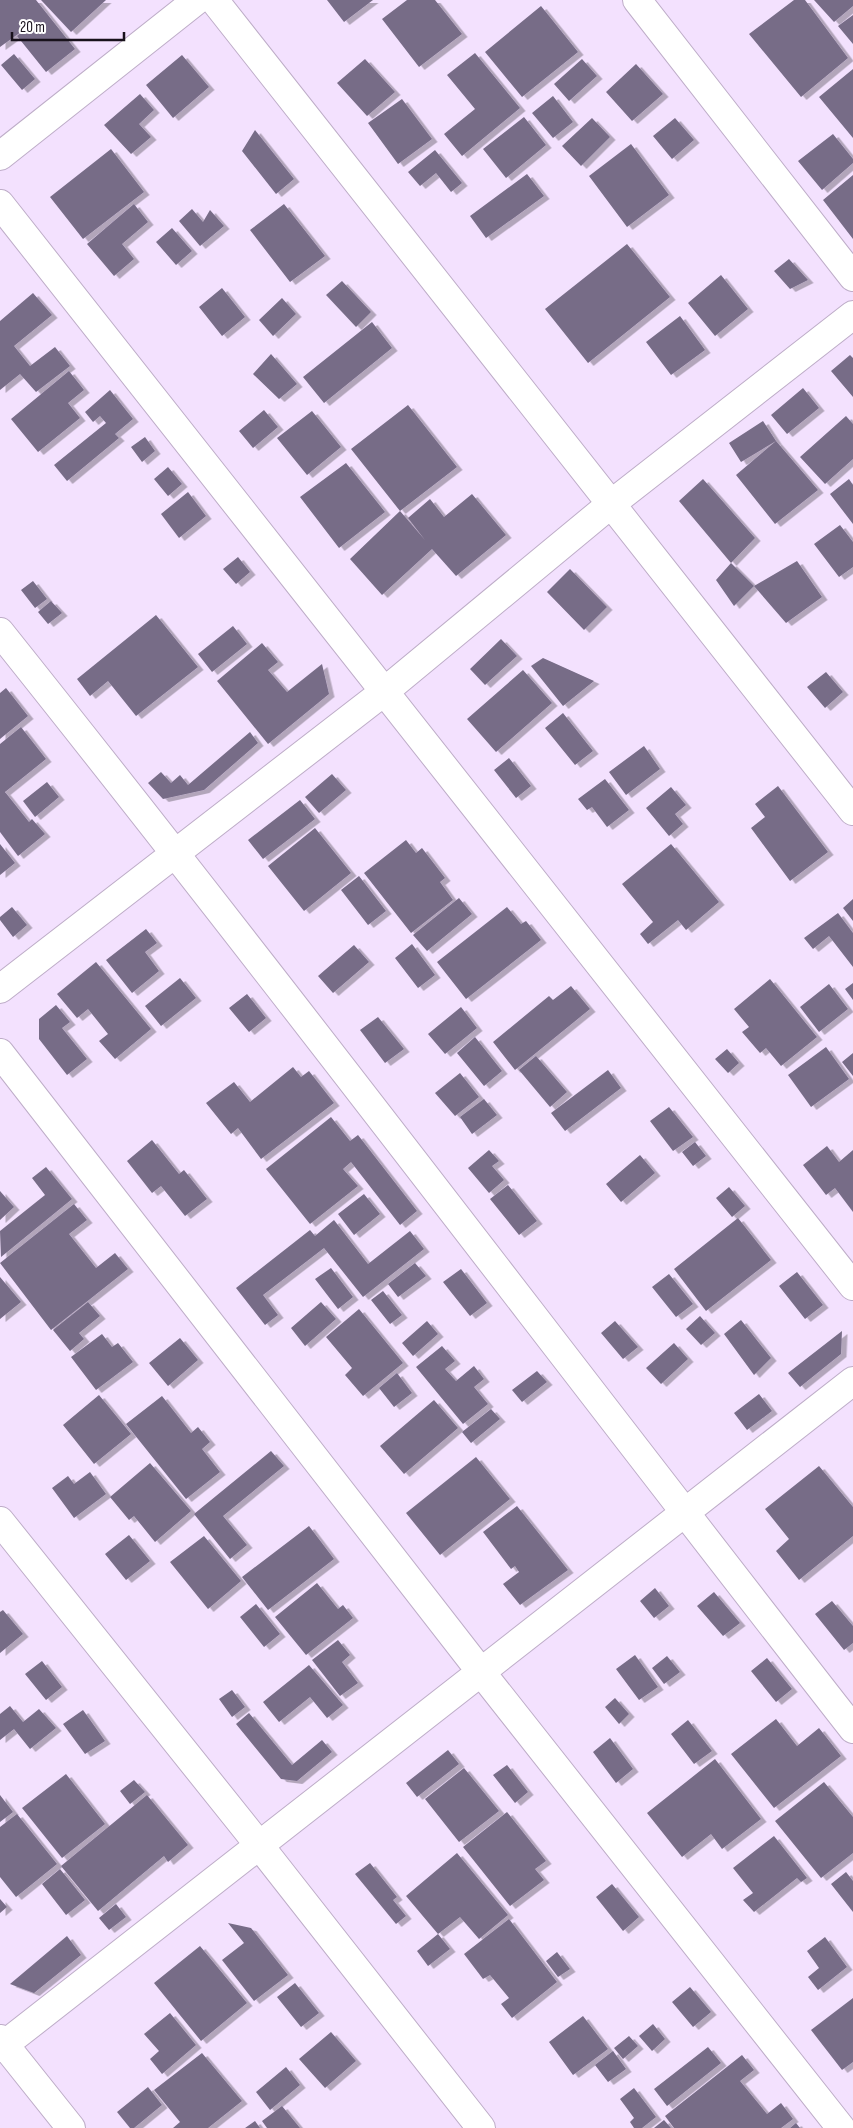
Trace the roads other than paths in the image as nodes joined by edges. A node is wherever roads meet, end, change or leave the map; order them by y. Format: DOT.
graph roads {
  1 [pos="197,0"];
  2 [pos="214,0"];
  3 [pos="637,0"];
  4 [pos="0,156"];
  5 [pos="0,204"];
  6 [pos="853,277"];
  7 [pos="853,315"];
  8 [pos="611,504"];
  9 [pos="0,632"];
  10 [pos="385,691"];
  11 [pos="853,811"];
  12 [pos="176,852"];
  13 [pos="0,988"];
  14 [pos="0,1053"];
  15 [pos="853,1286"];
  16 [pos="853,1381"];
  17 [pos="684,1513"];
  18 [pos="0,1521"];
  19 [pos="481,1672"];
  20 [pos="853,1729"];
  21 [pos="259,1845"];
  22 [pos="1,2044"];
  23 [pos="71,2128"];
  24 [pos="481,2128"];
  25 [pos="841,2128"];
  1 -- 4 [label="street"];
  2 -- 8 [label="street"];
  3 -- 6 [label="street"];
  5 -- 10 [label="street"];
  7 -- 8 [label="street"];
  8 -- 10 [label="street"];
  8 -- 11 [label="street"];
  9 -- 12 [label="street"];
  10 -- 12 [label="street"];
  10 -- 15 [label="street"];
  12 -- 13 [label="street"];
  12 -- 17 [label="street"];
  14 -- 19 [label="street"];
  16 -- 17 [label="street"];
  17 -- 19 [label="street"];
  17 -- 20 [label="street"];
  18 -- 21 [label="street"];
  19 -- 21 [label="street"];
  19 -- 25 [label="street"];
  21 -- 22 [label="street"];
  21 -- 24 [label="street"];
  22 -- 23 [label="street"];
}
